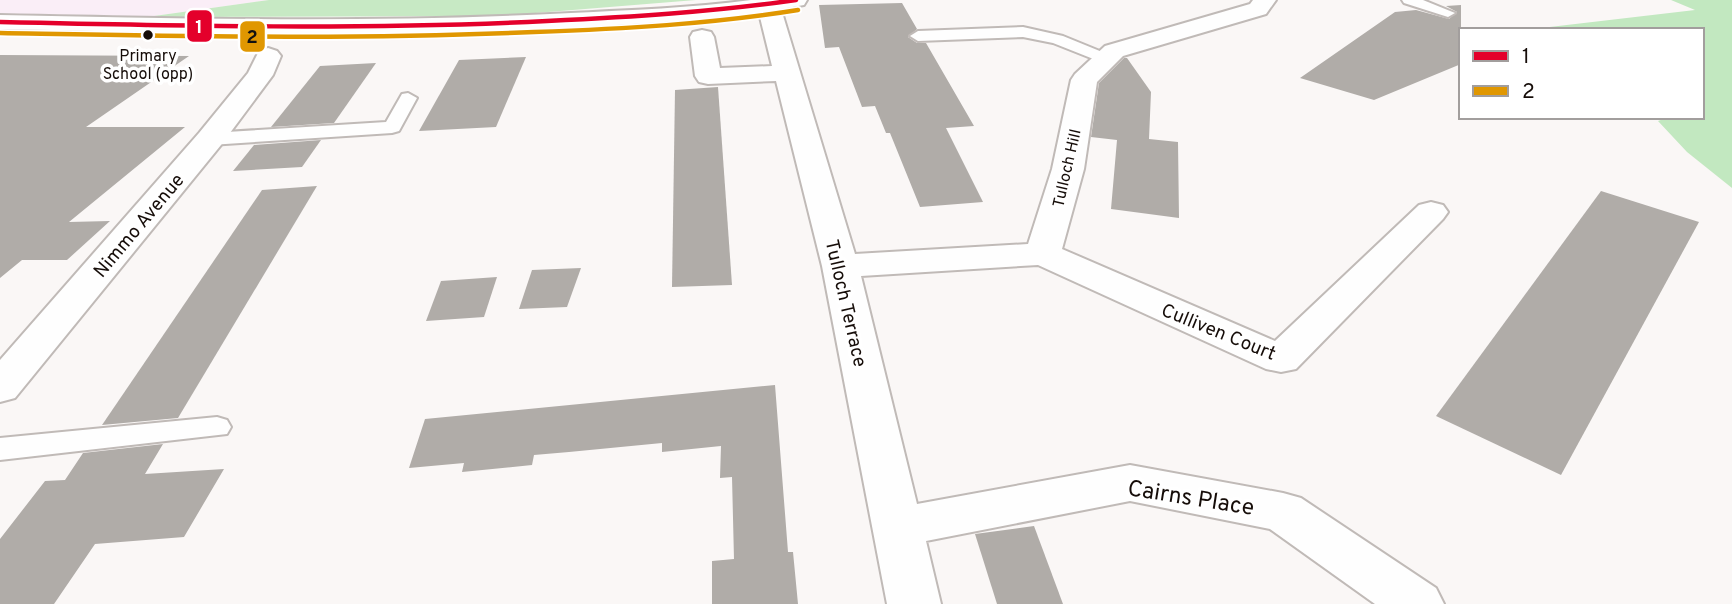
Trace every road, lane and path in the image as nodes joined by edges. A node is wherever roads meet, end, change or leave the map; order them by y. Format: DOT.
graph roads {
  1 [pos="1265,0"];
  2 [pos="1409,0"];
  3 [pos="782,2"];
  4 [pos="1448,13"];
  5 [pos="0,22"];
  6 [pos="918,36"];
  7 [pos="702,37"];
  8 [pos="268,56"];
  9 [pos="1106,59"];
  10 [pos="787,73"];
  11 [pos="408,98"];
  12 [pos="210,139"];
  13 [pos="1431,212"];
  14 [pos="1043,254"];
  15 [pos="840,265"];
  16 [pos="0,388"];
  17 [pos="217,427"];
  18 [pos="0,449"];
  19 [pos="897,527"];
  20 [pos="914,604"];
  21 [pos="1417,604"];
  1 -- 9 [label="street, Tulloch Hill"];
  2 -- 4 [label="lane"];
  3 -- 5 [label="street"];
  3 -- 10 [label="street, Tulloch Terrace"];
  6 -- 9 [label="lane"];
  7 -- 10 [label="street"];
  8 -- 12 [label="street, Nimmo Avenue"];
  9 -- 14 [label="street, Tulloch Hill"];
  10 -- 15 [label="street, Tulloch Terrace"];
  11 -- 12 [label="lane"];
  12 -- 16 [label="street, Nimmo Avenue"];
  13 -- 14 [label="street, Culliven Court"];
  14 -- 15 [label="street"];
  15 -- 19 [label="street, Tulloch Terrace"];
  17 -- 18 [label="lane"];
  19 -- 20 [label="street, Tulloch Terrace"];
  19 -- 21 [label="street, Cairns Place"];
}
